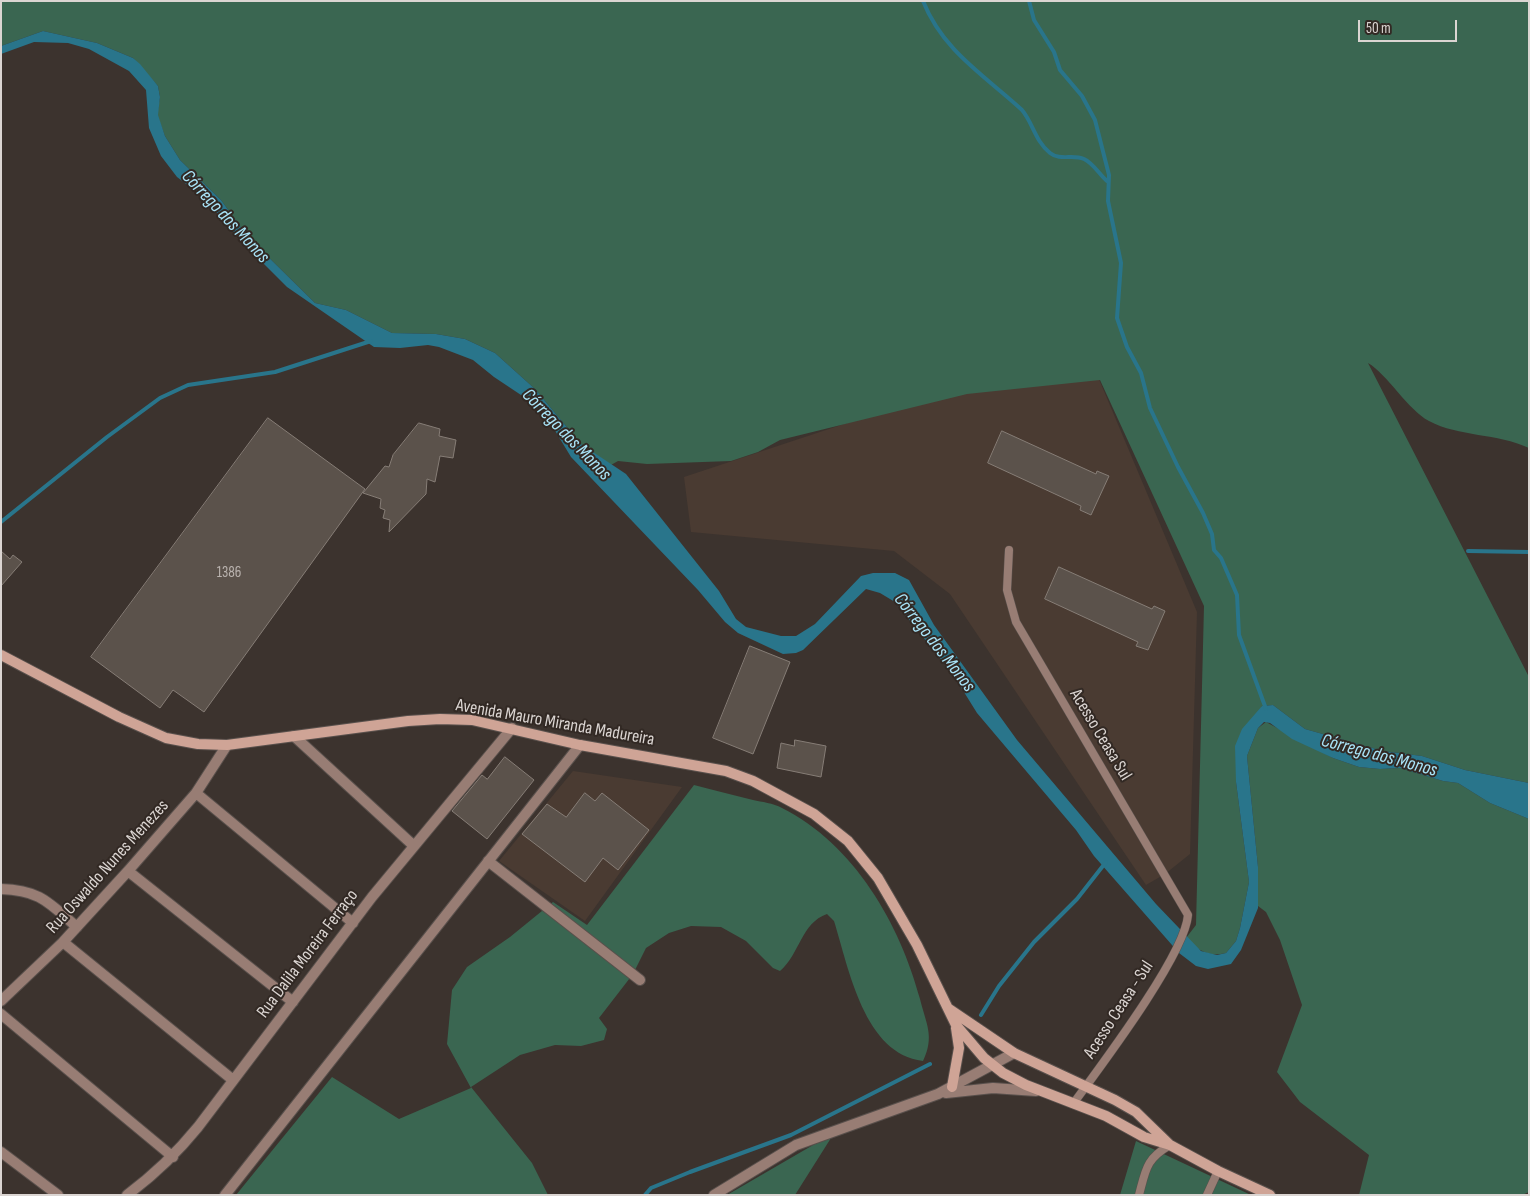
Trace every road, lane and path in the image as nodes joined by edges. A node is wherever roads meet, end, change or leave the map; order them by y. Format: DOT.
graph roads {
  1 [pos="1009,550"];
  2 [pos="1,655"];
  3 [pos="512,728"];
  4 [pos="294,736"];
  5 [pos="580,744"];
  6 [pos="227,745"];
  7 [pos="196,793"];
  8 [pos="414,846"];
  9 [pos="488,861"];
  10 [pos="128,871"];
  11 [pos="1,888"];
  12 [pos="352,923"];
  13 [pos="77,927"];
  14 [pos="1185,930"];
  15 [pos="63,942"];
  16 [pos="640,980"];
  17 [pos="1,1001"];
  18 [pos="293,1002"];
  19 [pos="948,1009"];
  20 [pos="1,1014"];
  21 [pos="956,1025"];
  22 [pos="1014,1053"];
  23 [pos="994,1066"];
  24 [pos="233,1080"];
  25 [pos="1086,1086"];
  26 [pos="952,1087"];
  27 [pos="1042,1092"];
  28 [pos="938,1094"];
  29 [pos="1073,1104"];
  30 [pos="1170,1145"];
  31 [pos="1,1152"];
  32 [pos="173,1157"];
  33 [pos="1218,1171"];
  34 [pos="58,1195"];
  35 [pos="126,1195"];
  36 [pos="224,1195"];
  37 [pos="714,1195"];
  38 [pos="1138,1195"];
  39 [pos="1207,1195"];
  40 [pos="1270,1195"];
  1 -- 14 [label="lane, Acesso Ceasa Sul"];
  2 -- 6 [label="main road, Avenida Mauro Miranda Madureira"];
  3 -- 4 [label="main road, Avenida Mauro Miranda Madureira"];
  3 -- 5 [label="main road, Avenida Mauro Miranda Madureira"];
  3 -- 8 [label="street, Rua Dalila Moreira Ferraço"];
  4 -- 6 [label="main road, Avenida Mauro Miranda Madureira"];
  4 -- 8 [label="street"];
  5 -- 9 [label="street"];
  5 -- 19 [label="main road, Avenida Mauro Miranda Madureira"];
  6 -- 7 [label="street, Rua Oswaldo Nunes Menezes"];
  7 -- 10 [label="street, Rua Oswaldo Nunes Menezes"];
  7 -- 12 [label="street"];
  8 -- 12 [label="street, Rua Dalila Moreira Ferraço"];
  9 -- 16 [label="street"];
  9 -- 36 [label="street"];
  10 -- 13 [label="street, Rua Oswaldo Nunes Menezes"];
  10 -- 18 [label="street"];
  11 -- 13 [label="street"];
  12 -- 18 [label="street, Rua Dalila Moreira Ferraço"];
  13 -- 15 [label="street, Rua Oswaldo Nunes Menezes"];
  14 -- 25 [label="lane, Acesso Ceasa - Sul"];
  15 -- 17 [label="street, Rua Oswaldo Nunes Menezes"];
  15 -- 24 [label="street"];
  18 -- 24 [label="street, Rua Dalila Moreira Ferraço"];
  19 -- 21 [label="main road, Avenida Mauro Miranda Madureira"];
  19 -- 22 [label="main road, Avenida Mauro Miranda Madureira"];
  20 -- 32 [label="street"];
  21 -- 23 [label="main road, Avenida Mauro Miranda Madureira"];
  21 -- 26 [label="main road"];
  22 -- 23 [label="street"];
  22 -- 25 [label="main road, Avenida Mauro Miranda Madureira"];
  23 -- 26 [label="street"];
  23 -- 27 [label="main road, Avenida Mauro Miranda Madureira"];
  24 -- 32 [label="street, Rua Dalila Moreira Ferraço"];
  25 -- 29 [label="lane, Acesso Ceasa - Sul"];
  25 -- 30 [label="main road, Avenida Mauro Miranda Madureira"];
  26 -- 28 [label="street"];
  27 -- 28 [label="street"];
  27 -- 29 [label="main road, Avenida Mauro Miranda Madureira"];
  28 -- 37 [label="street"];
  29 -- 30 [label="main road, Avenida Mauro Miranda Madureira"];
  30 -- 33 [label="main road, Avenida Mauro Miranda Madureira"];
  30 -- 38 [label="lane"];
  31 -- 34 [label="street"];
  32 -- 35 [label="street, Rua Dalila Moreira Ferraço"];
  33 -- 39 [label="lane"];
  33 -- 40 [label="main road, Avenida Mauro Miranda Madureira"];
}
